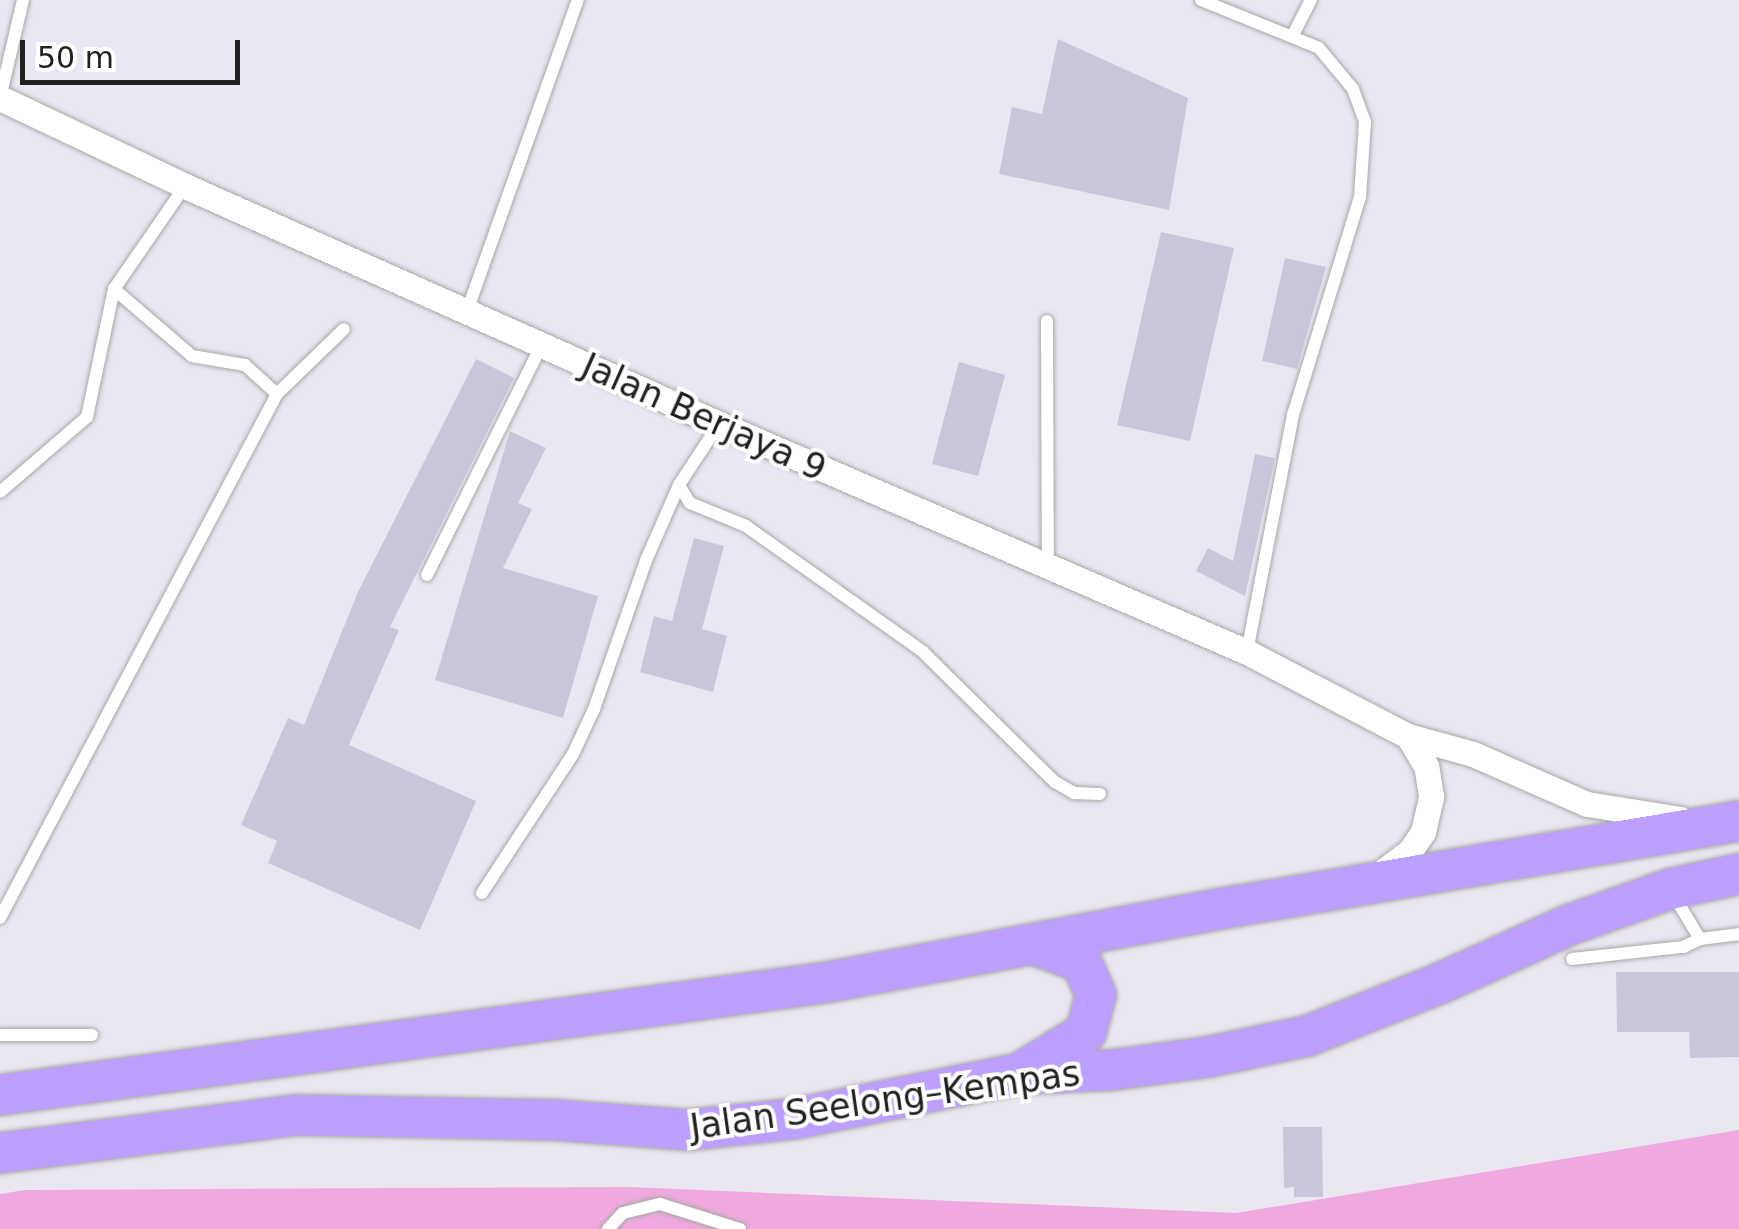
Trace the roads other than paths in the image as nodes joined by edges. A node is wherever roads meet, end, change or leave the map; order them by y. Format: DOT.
graph roads {
  1 [pos="23,0"];
  2 [pos="578,0"];
  3 [pos="1201,0"];
  4 [pos="1311,0"];
  5 [pos="1294,36"];
  6 [pos="0,98"];
  7 [pos="185,186"];
  8 [pos="114,289"];
  9 [pos="467,311"];
  10 [pos="1047,320"];
  11 [pos="344,329"];
  12 [pos="542,344"];
  13 [pos="276,394"];
  14 [pos="720,424"];
  15 [pos="680,486"];
  16 [pos="0,492"];
  17 [pos="1048,568"];
  18 [pos="428,575"];
  19 [pos="1247,652"];
  20 [pos="1408,736"];
  21 [pos="1100,794"];
  22 [pos="1729,823"];
  23 [pos="1739,874"];
  24 [pos="1365,885"];
  25 [pos="1670,890"];
  26 [pos="482,893"];
  27 [pos="0,918"];
  28 [pos="1739,934"];
  29 [pos="1700,939"];
  30 [pos="1035,945"];
  31 [pos="1572,959"];
  32 [pos="0,1035"];
  33 [pos="92,1036"];
  34 [pos="1018,1074"];
  35 [pos="0,1095"];
  36 [pos="0,1153"];
  37 [pos="608,1229"];
  38 [pos="740,1229"];
  1 -- 6 [label="lane"];
  2 -- 9 [label="lane"];
  3 -- 5 [label="lane"];
  4 -- 5 [label="lane"];
  5 -- 19 [label="lane"];
  6 -- 7 [label="street, Jalan Berjaya 9"];
  7 -- 8 [label="lane"];
  7 -- 9 [label="street, Jalan Berjaya 9"];
  8 -- 13 [label="lane"];
  8 -- 16 [label="lane"];
  9 -- 12 [label="street, Jalan Berjaya 9"];
  10 -- 17 [label="lane"];
  11 -- 13 [label="lane"];
  12 -- 14 [label="street, Jalan Berjaya 9"];
  12 -- 18 [label="lane"];
  13 -- 27 [label="lane"];
  14 -- 15 [label="lane"];
  14 -- 17 [label="street, Jalan Berjaya 9"];
  15 -- 21 [label="lane"];
  15 -- 26 [label="lane"];
  17 -- 19 [label="street, Jalan Berjaya 9"];
  19 -- 20 [label="street, Jalan Berjaya 9"];
  20 -- 22 [label="street, Jalan Berjaya 9"];
  20 -- 24 [label="street"];
  22 -- 24 [label="main road"];
  23 -- 25 [label="main road, Jalan Seelong–Kempas"];
  24 -- 30 [label="main road"];
  25 -- 29 [label="lane"];
  25 -- 34 [label="main road, Jalan Seelong–Kempas"];
  28 -- 29 [label="lane"];
  29 -- 31 [label="lane"];
  30 -- 34 [label="main road"];
  30 -- 35 [label="main road"];
  32 -- 33 [label="lane"];
  34 -- 36 [label="main road, Jalan Seelong–Kempas"];
  37 -- 38 [label="lane"];
}
